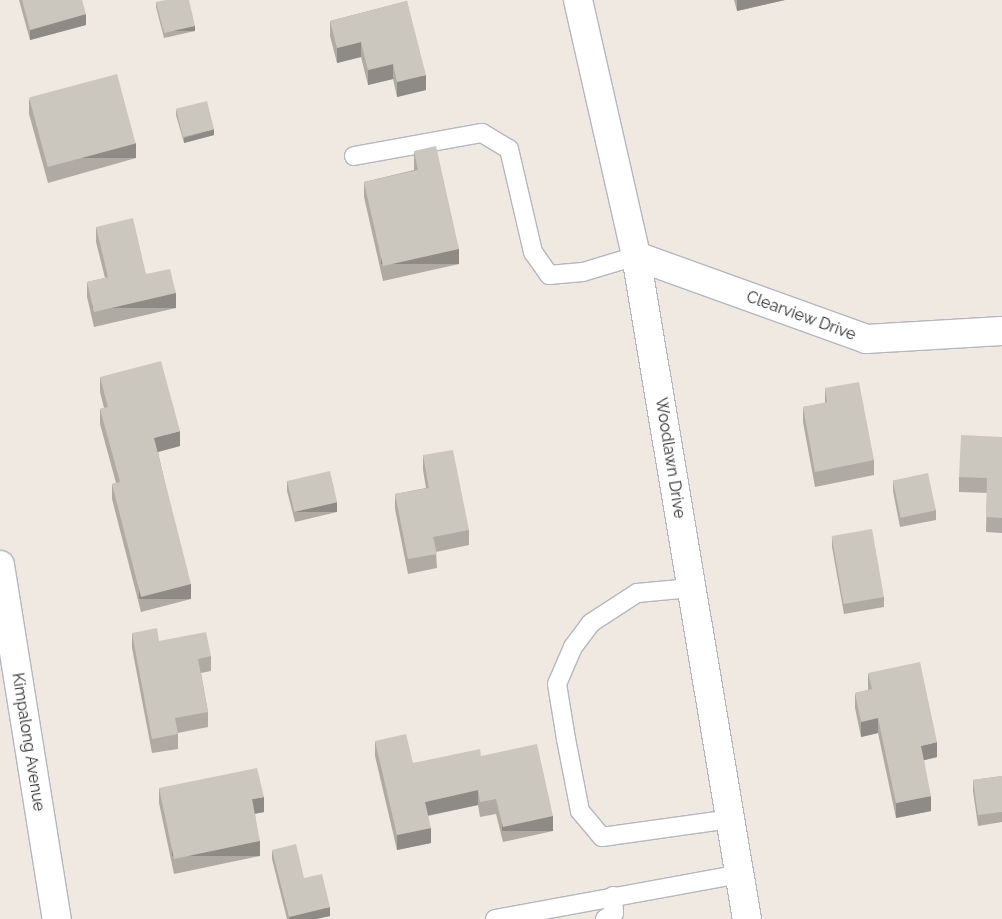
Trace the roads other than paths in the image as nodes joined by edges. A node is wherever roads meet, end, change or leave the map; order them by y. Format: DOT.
graph roads {
  1 [pos="578,0"];
  2 [pos="354,156"];
  3 [pos="636,256"];
  4 [pos="1002,331"];
  5 [pos="0,564"];
  6 [pos="691,588"];
  7 [pos="730,819"];
  8 [pos="739,874"];
  9 [pos="613,896"];
  10 [pos="56,919"];
  11 [pos="496,919"];
  12 [pos="605,919"];
  13 [pos="747,919"];
  1 -- 3 [label="main road, Woodlawn Drive"];
  2 -- 3 [label="lane"];
  3 -- 4 [label="main road, Clearview Drive"];
  3 -- 6 [label="main road, Woodlawn Drive"];
  5 -- 10 [label="main road, Kimpalong Avenue"];
  6 -- 7 [label="main road, Woodlawn Drive"];
  6 -- 7 [label="lane"];
  7 -- 8 [label="main road, Woodlawn Drive"];
  8 -- 9 [label="lane"];
  8 -- 13 [label="main road, Woodlawn Drive"];
  9 -- 11 [label="lane"];
  9 -- 12 [label="lane"];
}
